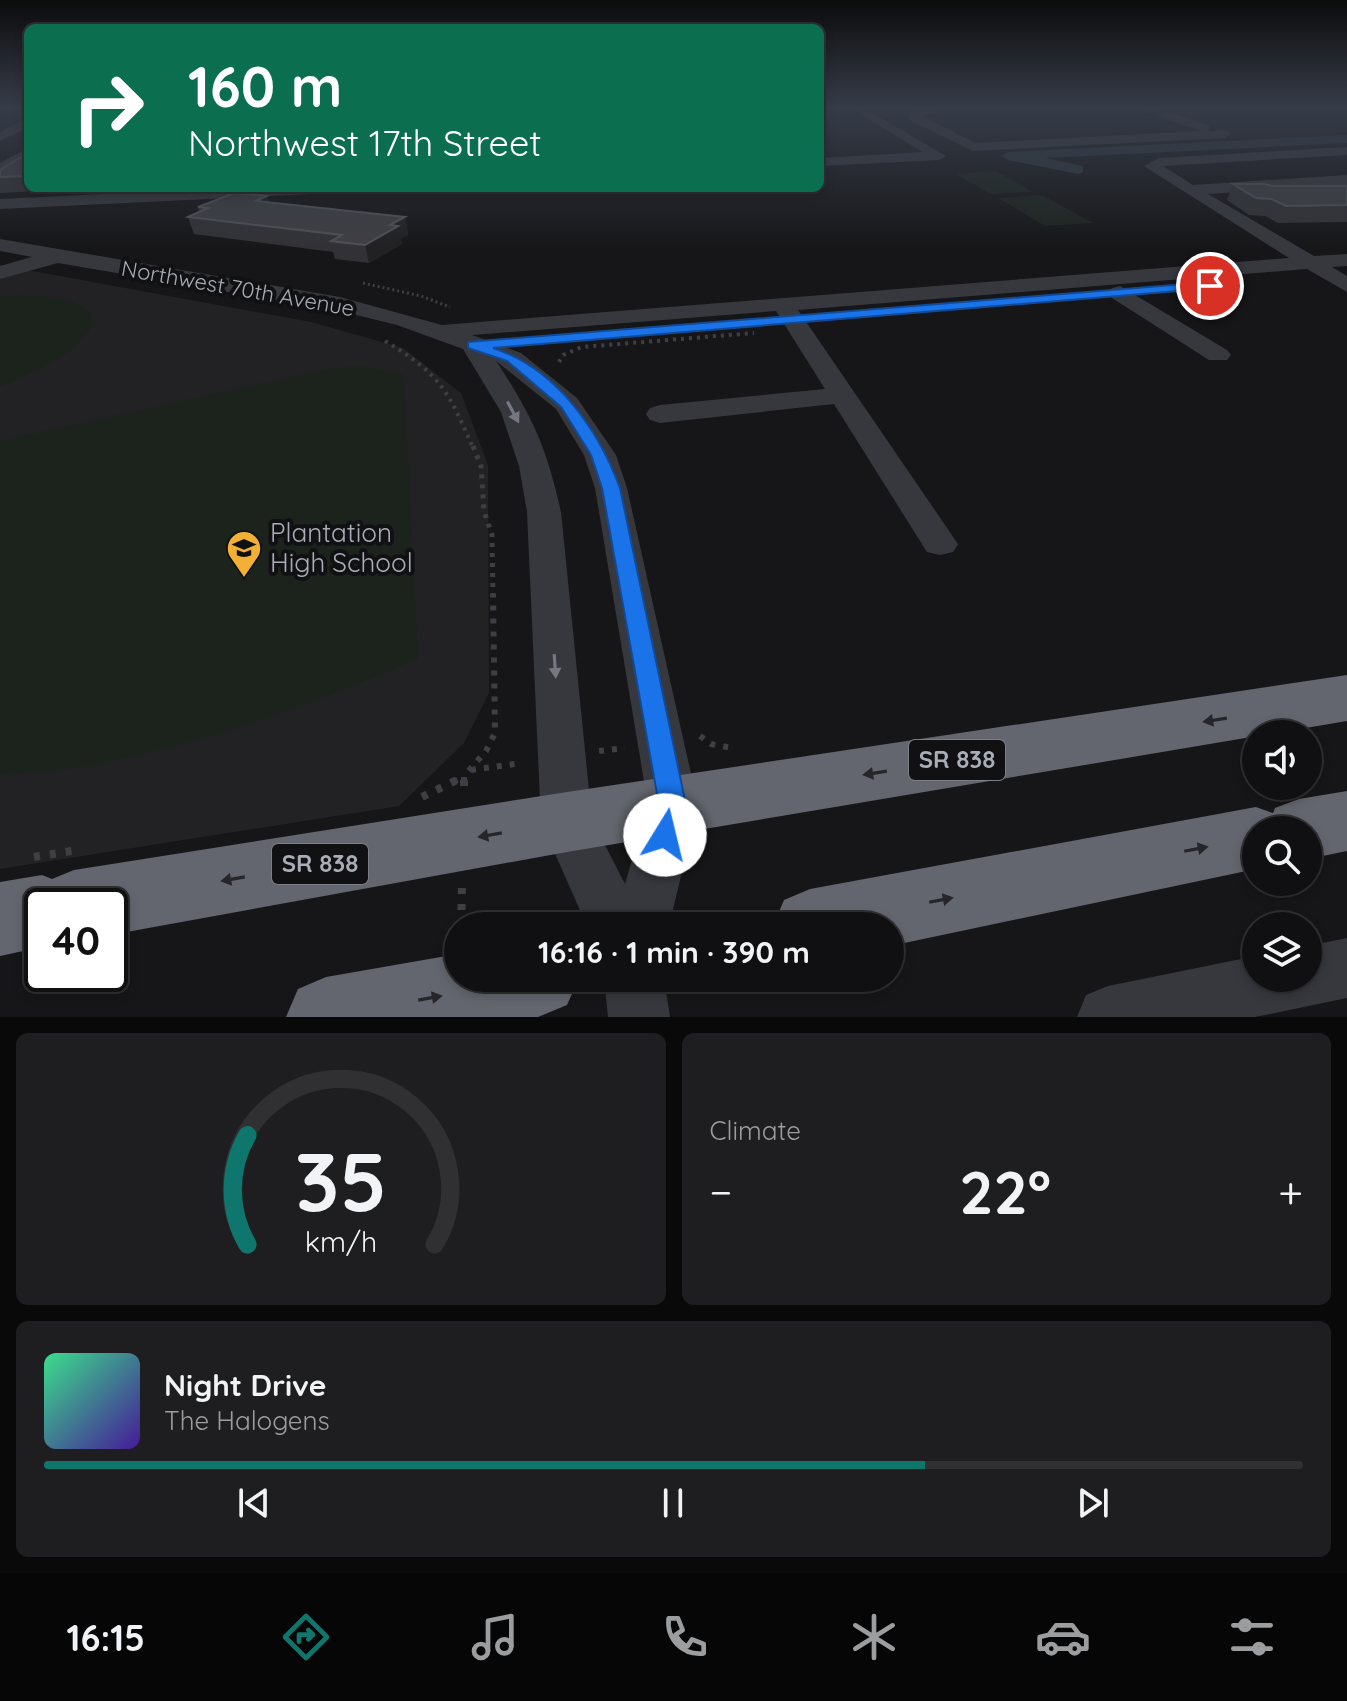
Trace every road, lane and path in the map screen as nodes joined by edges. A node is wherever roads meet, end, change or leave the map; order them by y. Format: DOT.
graph roads {
  1 [pos="23,155"];
  2 [pos="938,155"];
  3 [pos="1266,155"];
  4 [pos="1292,155"];
  5 [pos="824,162"];
  6 [pos="1328,167"];
  7 [pos="0,170"];
  8 [pos="1347,173"];
  9 [pos="1168,176"];
  10 [pos="1347,180"];
  11 [pos="1190,190"];
  12 [pos="248,192"];
  13 [pos="0,204"];
  14 [pos="0,245"];
  15 [pos="57,257"];
  16 [pos="1347,260"];
  17 [pos="0,273"];
  18 [pos="1333,275"];
  19 [pos="1120,293"];
  20 [pos="791,317"];
  21 [pos="444,334"];
  22 [pos="1218,355"];
  23 [pos="561,366"];
  24 [pos="843,395"];
  25 [pos="660,414"];
  26 [pos="940,544"];
  27 [pos="1347,698"];
  28 [pos="673,805"];
  29 [pos="1347,821"];
  30 [pos="567,822"];
  31 [pos="1322,826"];
  32 [pos="464,839"];
  33 [pos="1242,841"];
  34 [pos="128,897"];
  35 [pos="461,912"];
  36 [pos="609,912"];
  37 [pos="645,912"];
  38 [pos="881,912"];
  39 [pos="24,914"];
  40 [pos="0,919"];
  41 [pos="1347,968"];
  42 [pos="1322,973"];
  43 [pos="1242,989"];
  44 [pos="463,992"];
  45 [pos="636,992"];
  46 [pos="326,1017"];
  47 [pos="639,1017"];
  48 [pos="1108,1017"];
  1 -- 7 [label="street"];
  2 -- 5 [label="street"];
  3 -- 9 [label="street"];
  4 -- 6 [label="street"];
  6 -- 8 [label="street"];
  6 -- 9 [label="street"];
  9 -- 11 [label="street"];
  10 -- 11 [label="street"];
  11 -- 18 [label="street"];
  12 -- 13 [label="street"];
  14 -- 15 [label="street, Northwest 70th Avenue"];
  15 -- 17 [label="street"];
  15 -- 21 [label="street, Northwest 70th Avenue"];
  16 -- 18 [label="street"];
  18 -- 19 [label="street"];
  18 -- 20 [label="street"];
  19 -- 20 [label="street"];
  19 -- 22 [label="street"];
  20 -- 21 [label="street"];
  20 -- 21 [label="street"];
  20 -- 23 [label="path"];
  20 -- 24 [label="street"];
  21 -- 28 [label="street, Northwest 70th Avenue"];
  21 -- 30 [label="street, one-way"];
  21 -- 32 [label="path"];
  24 -- 25 [label="street"];
  24 -- 26 [label="street"];
  27 -- 28 [label="highway, SR 838, one-way"];
  28 -- 30 [label="highway, SR 838"];
  28 -- 37 [label="street, Northwest 70th Avenue"];
  29 -- 31 [label="highway"];
  30 -- 32 [label="highway, SR 838, one-way"];
  30 -- 36 [label="street"];
  32 -- 34 [label="highway, SR 838, one-way"];
  32 -- 35 [label="path"];
  38 -- 33 [label="highway, one-way"];
  39 -- 40 [label="highway"];
  41 -- 42 [label="street"];
  43 -- 48 [label="street"];
  46 -- 44 [label="highway, one-way"];
  45 -- 47 [label="street"];
}
